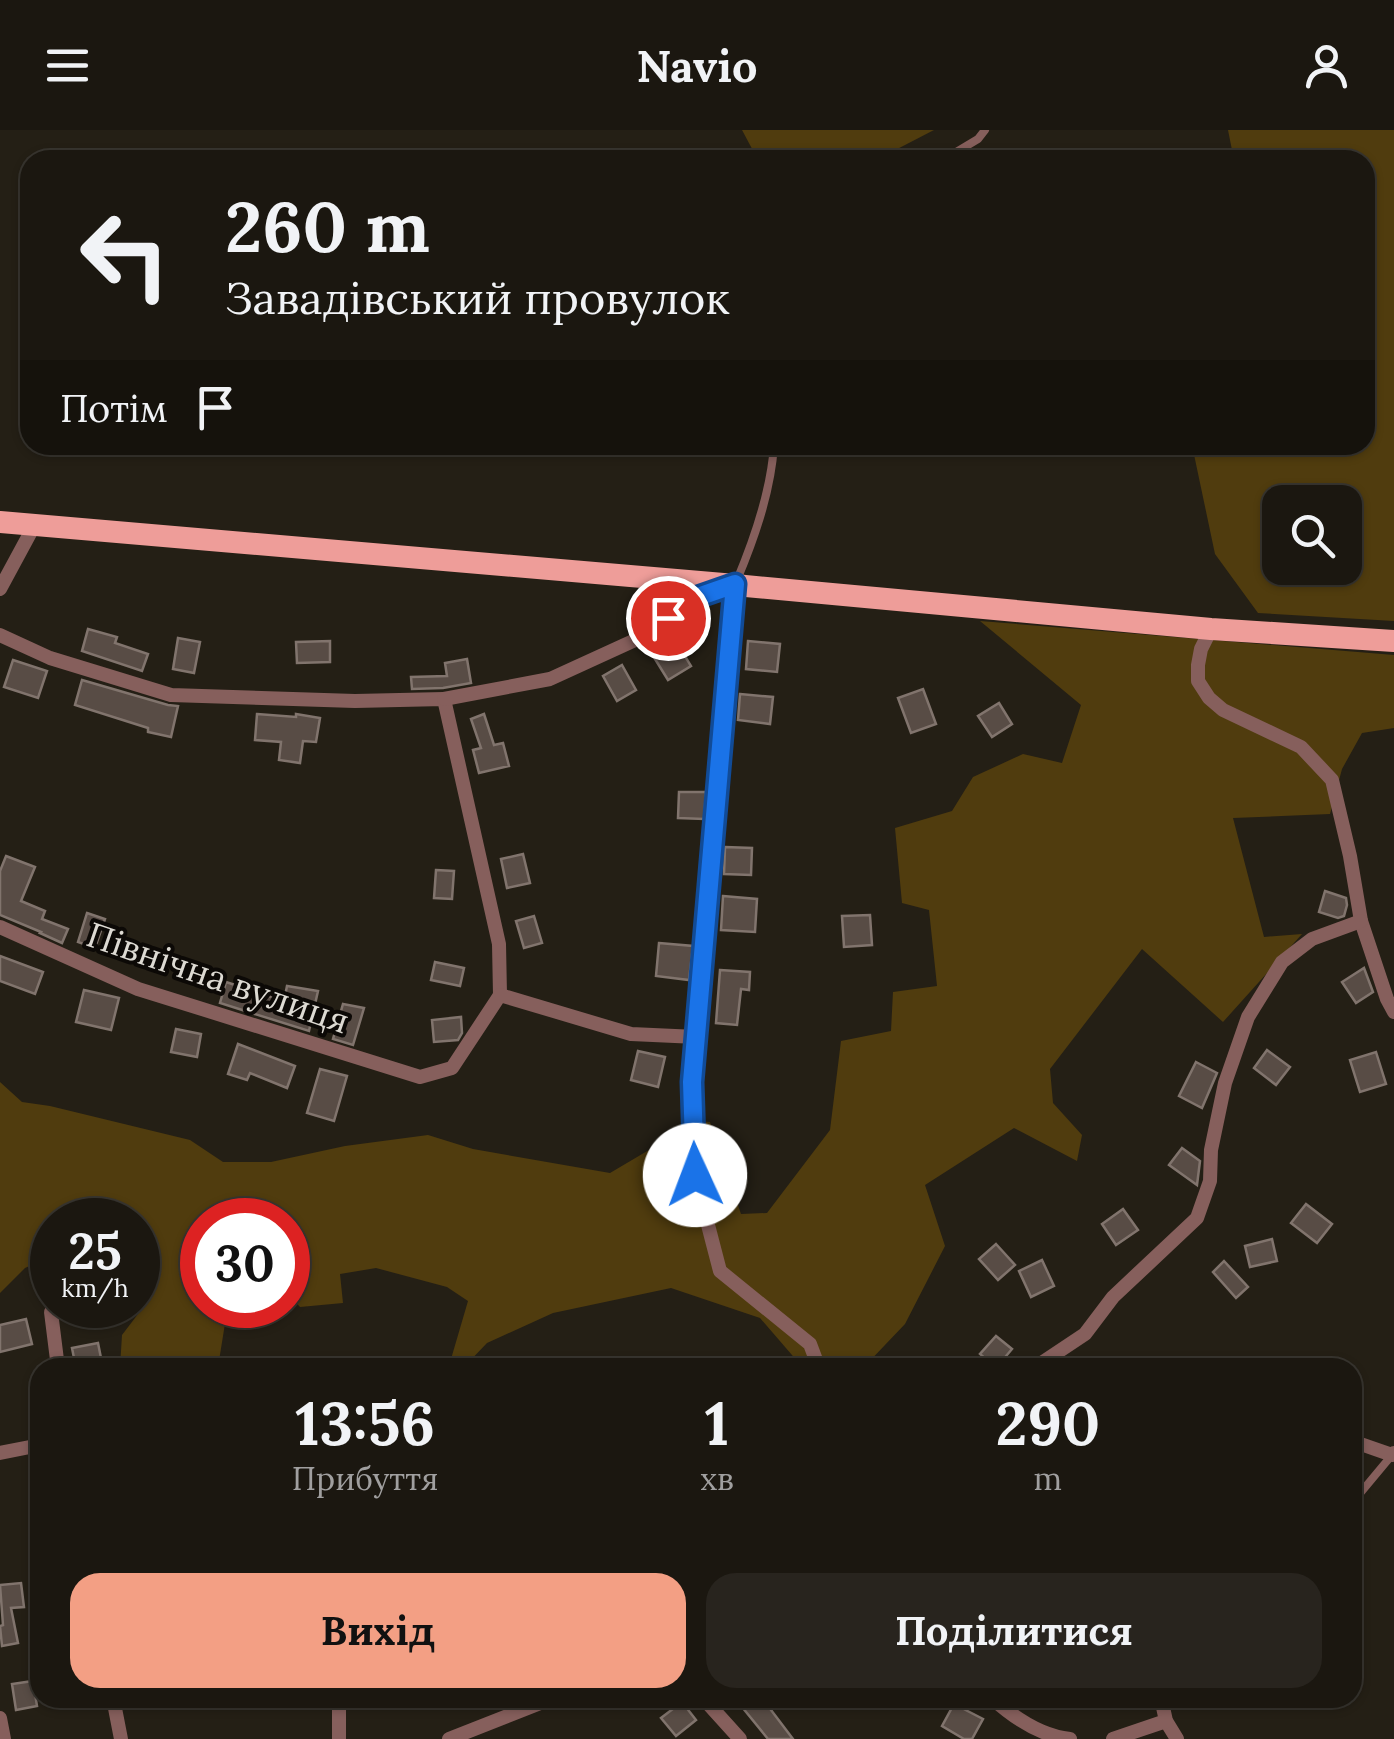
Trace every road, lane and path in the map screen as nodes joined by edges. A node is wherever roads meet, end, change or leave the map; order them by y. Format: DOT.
graph roads {
  1 [pos="985,130"];
  2 [pos="960,150"];
  3 [pos="773,455"];
  4 [pos="0,522"];
  5 [pos="34,526"];
  6 [pos="735,584"];
  7 [pos="0,589"];
  8 [pos="1210,629"];
  9 [pos="0,636"];
  10 [pos="1394,641"];
  11 [pos="444,700"];
  12 [pos="1362,922"];
  13 [pos="0,928"];
  14 [pos="500,996"];
  15 [pos="1394,1012"];
  16 [pos="697,1037"];
  17 [pos="53,1328"];
  18 [pos="57,1358"];
  19 [pos="815,1358"];
  20 [pos="1049,1358"];
  21 [pos="1362,1444"];
  22 [pos="30,1448"];
  23 [pos="0,1453"];
  24 [pos="1393,1454"];
  25 [pos="1362,1491"];
  26 [pos="115,1708"];
  27 [pos="340,1708"];
  28 [pos="527,1708"];
  29 [pos="712,1708"];
  30 [pos="1003,1708"];
  31 [pos="1163,1708"];
  32 [pos="0,1718"];
  33 [pos="1166,1720"];
  34 [pos="4,1739"];
  35 [pos="121,1739"];
  36 [pos="340,1739"];
  37 [pos="448,1739"];
  38 [pos="740,1739"];
  39 [pos="1070,1739"];
  40 [pos="1114,1739"];
  41 [pos="1177,1739"];
  1 -- 2 [label="lane"];
  3 -- 6 [label="lane"];
  4 -- 5 [label="main road"];
  5 -- 6 [label="main road"];
  5 -- 7 [label="street"];
  6 -- 8 [label="main road"];
  6 -- 11 [label="street"];
  6 -- 16 [label="street"];
  8 -- 10 [label="main road"];
  8 -- 12 [label="street"];
  9 -- 11 [label="street"];
  11 -- 14 [label="street"];
  12 -- 15 [label="street"];
  12 -- 20 [label="street"];
  13 -- 14 [label="street, Північна вулиця"];
  14 -- 16 [label="street"];
  16 -- 19 [label="street"];
  17 -- 18 [label="street"];
  21 -- 24 [label="street"];
  22 -- 23 [label="street"];
  24 -- 25 [label="lane"];
  26 -- 35 [label="street"];
  27 -- 36 [label="street"];
  28 -- 37 [label="street"];
  29 -- 38 [label="street"];
  30 -- 39 [label="street"];
  31 -- 33 [label="street"];
  32 -- 34 [label="street"];
  33 -- 40 [label="street"];
  33 -- 41 [label="street"];
}
